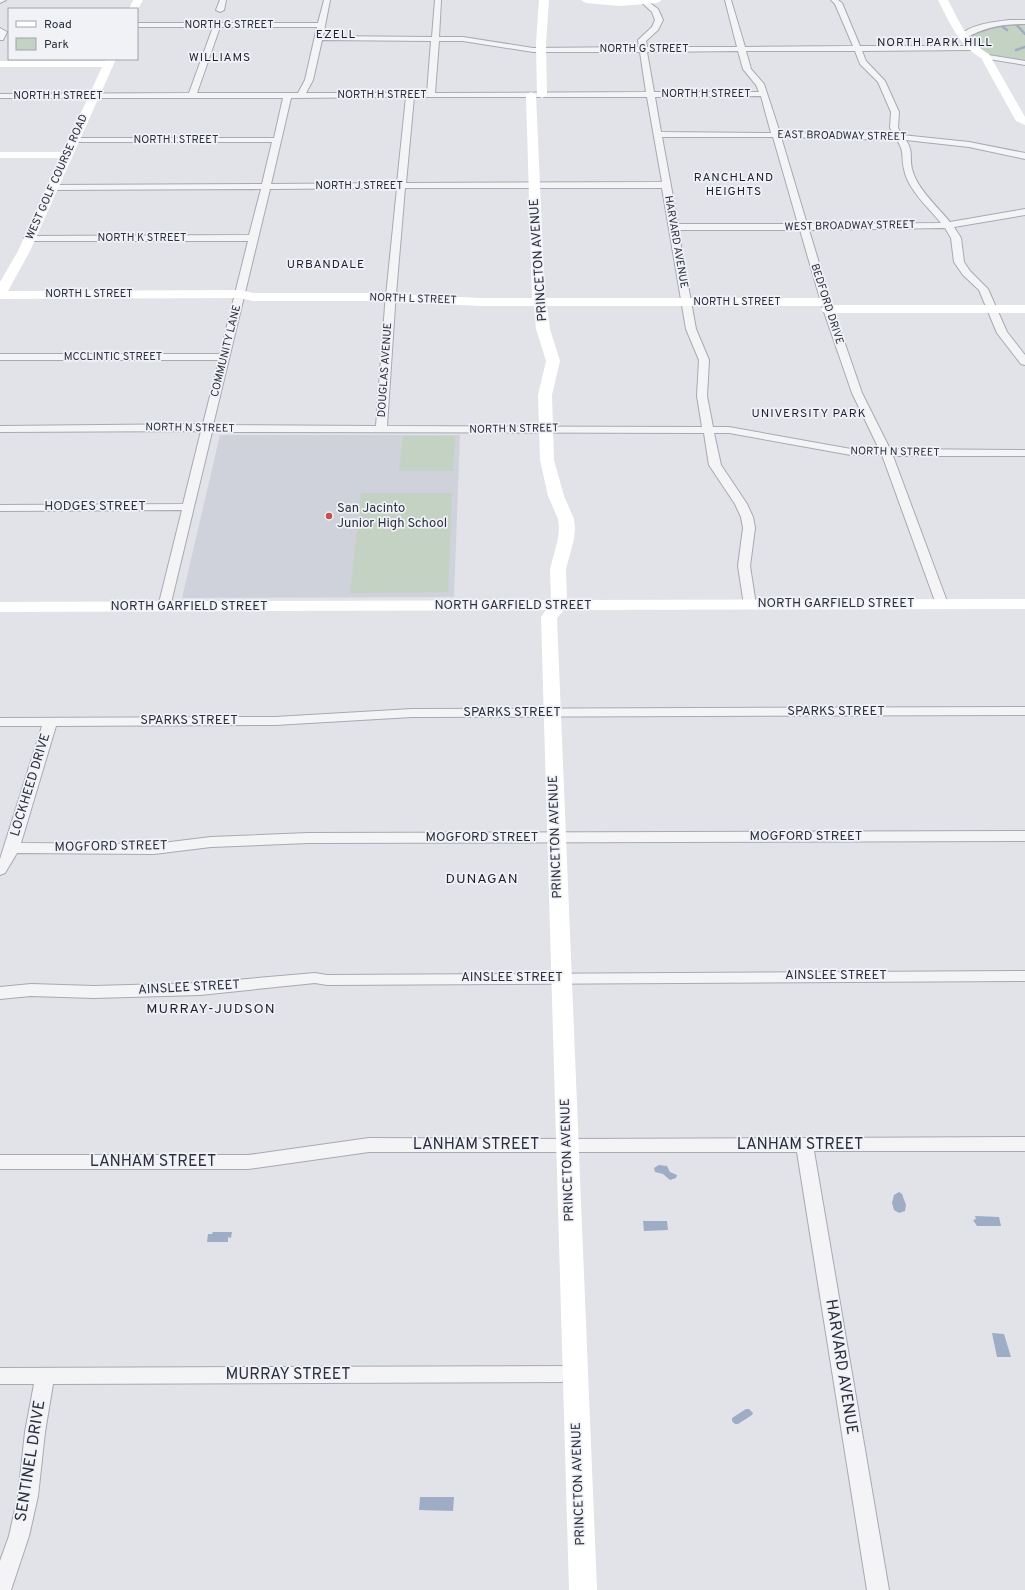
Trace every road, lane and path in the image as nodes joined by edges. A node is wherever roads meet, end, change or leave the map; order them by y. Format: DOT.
graph roads {
  1 [pos="3,0"];
  2 [pos="224,0"];
  3 [pos="327,0"];
  4 [pos="438,0"];
  5 [pos="544,0"];
  6 [pos="586,0"];
  7 [pos="657,0"];
  8 [pos="728,0"];
  9 [pos="834,0"];
  10 [pos="943,0"];
  11 [pos="0,1"];
  12 [pos="643,1"];
  13 [pos="220,10"];
  14 [pos="1025,22"];
  15 [pos="138,25"];
  16 [pos="217,25"];
  17 [pos="322,25"];
  18 [pos="0,30"];
  19 [pos="963,36"];
  20 [pos="0,38"];
  21 [pos="318,38"];
  22 [pos="435,38"];
  23 [pos="857,48"];
  24 [pos="971,48"];
  25 [pos="541,49"];
  26 [pos="643,49"];
  27 [pos="742,49"];
  28 [pos="986,56"];
  29 [pos="110,61"];
  30 [pos="1025,63"];
  31 [pos="0,64"];
  32 [pos="764,94"];
  33 [pos="95,95"];
  34 [pos="192,95"];
  35 [pos="288,95"];
  36 [pos="301,95"];
  37 [pos="410,95"];
  38 [pos="431,95"];
  39 [pos="537,95"];
  40 [pos="651,95"];
  41 [pos="0,96"];
  42 [pos="1025,122"];
  43 [pos="657,134"];
  44 [pos="776,135"];
  45 [pos="899,136"];
  46 [pos="74,140"];
  47 [pos="278,140"];
  48 [pos="68,155"];
  49 [pos="0,156"];
  50 [pos="1025,156"];
  51 [pos="534,185"];
  52 [pos="666,185"];
  53 [pos="401,186"];
  54 [pos="52,187"];
  55 [pos="266,187"];
  56 [pos="1025,212"];
  57 [pos="948,225"];
  58 [pos="673,227"];
  59 [pos="803,227"];
  60 [pos="29,238"];
  61 [pos="254,238"];
  62 [pos="0,267"];
  63 [pos="0,294"];
  64 [pos="240,294"];
  65 [pos="390,297"];
  66 [pos="539,302"];
  67 [pos="686,302"];
  68 [pos="827,306"];
  69 [pos="992,309"];
  70 [pos="1025,309"];
  71 [pos="0,357"];
  72 [pos="225,357"];
  73 [pos="1025,362"];
  74 [pos="208,428"];
  75 [pos="546,428"];
  76 [pos="0,429"];
  77 [pos="382,429"];
  78 [pos="707,429"];
  79 [pos="887,453"];
  80 [pos="1025,453"];
  81 [pos="189,507"];
  82 [pos="0,508"];
  83 [pos="942,604"];
  84 [pos="1025,604"];
  85 [pos="750,605"];
  86 [pos="559,606"];
  87 [pos="164,607"];
  88 [pos="0,608"];
  89 [pos="1025,711"];
  90 [pos="552,713"];
  91 [pos="0,722"];
  92 [pos="50,722"];
  93 [pos="1025,836"];
  94 [pos="556,838"];
  95 [pos="12,848"];
  96 [pos="0,870"];
  97 [pos="1025,976"];
  98 [pos="562,977"];
  99 [pos="0,992"];
  100 [pos="1025,1144"];
  101 [pos="804,1145"];
  102 [pos="567,1146"];
  103 [pos="0,1162"];
  104 [pos="575,1374"];
  105 [pos="0,1376"];
  106 [pos="45,1376"];
  107 [pos="0,1590"];
  108 [pos="583,1590"];
  109 [pos="878,1590"];
  1 -- 11 [label="street"];
  2 -- 13 [label="street"];
  3 -- 17 [label="street"];
  4 -- 22 [label="street"];
  5 -- 25 [label="street, PRINCETON AVENUE"];
  6 -- 12 [label="street"];
  7 -- 12 [label="street"];
  8 -- 27 [label="street, BEDFORD DRIVE"];
  9 -- 23 [label="street"];
  10 -- 19 [label="street"];
  12 -- 26 [label="street"];
  14 -- 19 [label="street"];
  15 -- 16 [label="street, NORTH G STREET"];
  16 -- 17 [label="street, NORTH G STREET"];
  16 -- 34 [label="street"];
  17 -- 21 [label="street"];
  18 -- 20 [label="street"];
  19 -- 24 [label="street"];
  21 -- 22 [label="street, NORTH G STREET"];
  21 -- 36 [label="street"];
  22 -- 25 [label="street, NORTH G STREET"];
  22 -- 38 [label="street"];
  23 -- 24 [label="street, NORTH G STREET"];
  23 -- 27 [label="street, NORTH G STREET"];
  23 -- 45 [label="street"];
  24 -- 28 [label="street"];
  25 -- 26 [label="street, NORTH G STREET"];
  25 -- 39 [label="street, PRINCETON AVENUE"];
  26 -- 27 [label="street, NORTH G STREET"];
  26 -- 40 [label="street, HARVARD AVENUE"];
  27 -- 32 [label="street, BEDFORD DRIVE"];
  28 -- 30 [label="street"];
  28 -- 42 [label="street"];
  29 -- 31 [label="street"];
  29 -- 33 [label="street, WEST GOLF COURSE ROAD"];
  32 -- 40 [label="street, NORTH H STREET"];
  32 -- 44 [label="street, BEDFORD DRIVE"];
  33 -- 34 [label="street, NORTH H STREET"];
  33 -- 41 [label="street, NORTH H STREET"];
  33 -- 46 [label="street, WEST GOLF COURSE ROAD"];
  34 -- 35 [label="street, NORTH H STREET"];
  35 -- 36 [label="street, NORTH H STREET"];
  35 -- 47 [label="street, COMMUNITY LANE"];
  36 -- 37 [label="street, NORTH H STREET"];
  37 -- 38 [label="street, NORTH H STREET"];
  37 -- 53 [label="street, DOUGLAS AVENUE"];
  38 -- 39 [label="street, NORTH H STREET"];
  39 -- 40 [label="street, NORTH H STREET"];
  39 -- 51 [label="street, PRINCETON AVENUE"];
  40 -- 43 [label="street, HARVARD AVENUE"];
  43 -- 44 [label="street, EAST BROADWAY STREET"];
  43 -- 52 [label="street, HARVARD AVENUE"];
  44 -- 45 [label="street, EAST BROADWAY STREET"];
  44 -- 59 [label="street, BEDFORD DRIVE"];
  45 -- 50 [label="street, EAST BROADWAY STREET"];
  45 -- 57 [label="street"];
  46 -- 47 [label="street, NORTH I STREET"];
  46 -- 48 [label="street, WEST GOLF COURSE ROAD"];
  47 -- 55 [label="street, COMMUNITY LANE"];
  48 -- 49 [label="street"];
  48 -- 54 [label="street, WEST GOLF COURSE ROAD"];
  51 -- 52 [label="street, NORTH J STREET"];
  51 -- 53 [label="street, NORTH J STREET"];
  51 -- 66 [label="street, PRINCETON AVENUE"];
  52 -- 58 [label="street, HARVARD AVENUE"];
  53 -- 55 [label="street, NORTH J STREET"];
  53 -- 65 [label="street, DOUGLAS AVENUE"];
  54 -- 55 [label="street, NORTH J STREET"];
  54 -- 60 [label="street, WEST GOLF COURSE ROAD"];
  55 -- 61 [label="street, COMMUNITY LANE"];
  56 -- 57 [label="street, WEST BROADWAY STREET"];
  57 -- 59 [label="street, WEST BROADWAY STREET"];
  57 -- 69 [label="street"];
  58 -- 59 [label="street, WEST BROADWAY STREET"];
  58 -- 67 [label="street, HARVARD AVENUE"];
  59 -- 68 [label="street, BEDFORD DRIVE"];
  60 -- 61 [label="street, NORTH K STREET"];
  60 -- 63 [label="street, WEST GOLF COURSE ROAD"];
  61 -- 64 [label="street, COMMUNITY LANE"];
  62 -- 63 [label="street"];
  63 -- 64 [label="street, NORTH L STREET"];
  64 -- 65 [label="street, NORTH L STREET"];
  64 -- 72 [label="street, COMMUNITY LANE"];
  65 -- 66 [label="street, NORTH L STREET"];
  65 -- 77 [label="street, DOUGLAS AVENUE"];
  66 -- 67 [label="street, NORTH L STREET"];
  66 -- 75 [label="street, PRINCETON AVENUE"];
  67 -- 68 [label="street, NORTH L STREET"];
  67 -- 78 [label="street, HARVARD AVENUE"];
  68 -- 69 [label="street, NORTH L STREET"];
  68 -- 79 [label="street, BEDFORD DRIVE"];
  69 -- 70 [label="street, NORTH L STREET"];
  69 -- 73 [label="street"];
  71 -- 72 [label="street, MCCLINTIC STREET"];
  72 -- 74 [label="street, COMMUNITY LANE"];
  74 -- 76 [label="street, NORTH N STREET"];
  74 -- 77 [label="street, NORTH N STREET"];
  74 -- 81 [label="street, COMMUNITY LANE"];
  75 -- 77 [label="street, NORTH N STREET"];
  75 -- 78 [label="street, NORTH N STREET"];
  75 -- 86 [label="street, PRINCETON AVENUE"];
  78 -- 79 [label="street, NORTH N STREET"];
  78 -- 85 [label="street, HARVARD AVENUE"];
  79 -- 80 [label="street, NORTH N STREET"];
  79 -- 83 [label="street, BEDFORD DRIVE"];
  81 -- 82 [label="street, HODGES STREET"];
  81 -- 87 [label="street, COMMUNITY LANE"];
  83 -- 84 [label="street, NORTH GARFIELD STREET"];
  83 -- 85 [label="street, NORTH GARFIELD STREET"];
  85 -- 86 [label="street, NORTH GARFIELD STREET"];
  86 -- 87 [label="street, NORTH GARFIELD STREET"];
  86 -- 90 [label="street, PRINCETON AVENUE"];
  87 -- 88 [label="street, NORTH GARFIELD STREET"];
  89 -- 90 [label="street, SPARKS STREET"];
  90 -- 92 [label="street, SPARKS STREET"];
  90 -- 94 [label="street, PRINCETON AVENUE"];
  91 -- 92 [label="street, SPARKS STREET"];
  92 -- 95 [label="street, LOCKHEED DRIVE"];
  93 -- 94 [label="street, MOGFORD STREET"];
  94 -- 95 [label="street, MOGFORD STREET"];
  94 -- 98 [label="street, PRINCETON AVENUE"];
  95 -- 96 [label="street, LOCKHEED DRIVE"];
  97 -- 98 [label="street, AINSLEE STREET"];
  98 -- 99 [label="street, AINSLEE STREET"];
  98 -- 102 [label="street, PRINCETON AVENUE"];
  100 -- 101 [label="street, LANHAM STREET"];
  101 -- 102 [label="street, LANHAM STREET"];
  101 -- 109 [label="street, HARVARD AVENUE"];
  102 -- 103 [label="street, LANHAM STREET"];
  102 -- 104 [label="street, PRINCETON AVENUE"];
  104 -- 106 [label="street, MURRAY STREET"];
  104 -- 108 [label="street, PRINCETON AVENUE"];
  105 -- 106 [label="street, MURRAY STREET"];
  106 -- 107 [label="street, SENTINEL DRIVE"];
}
